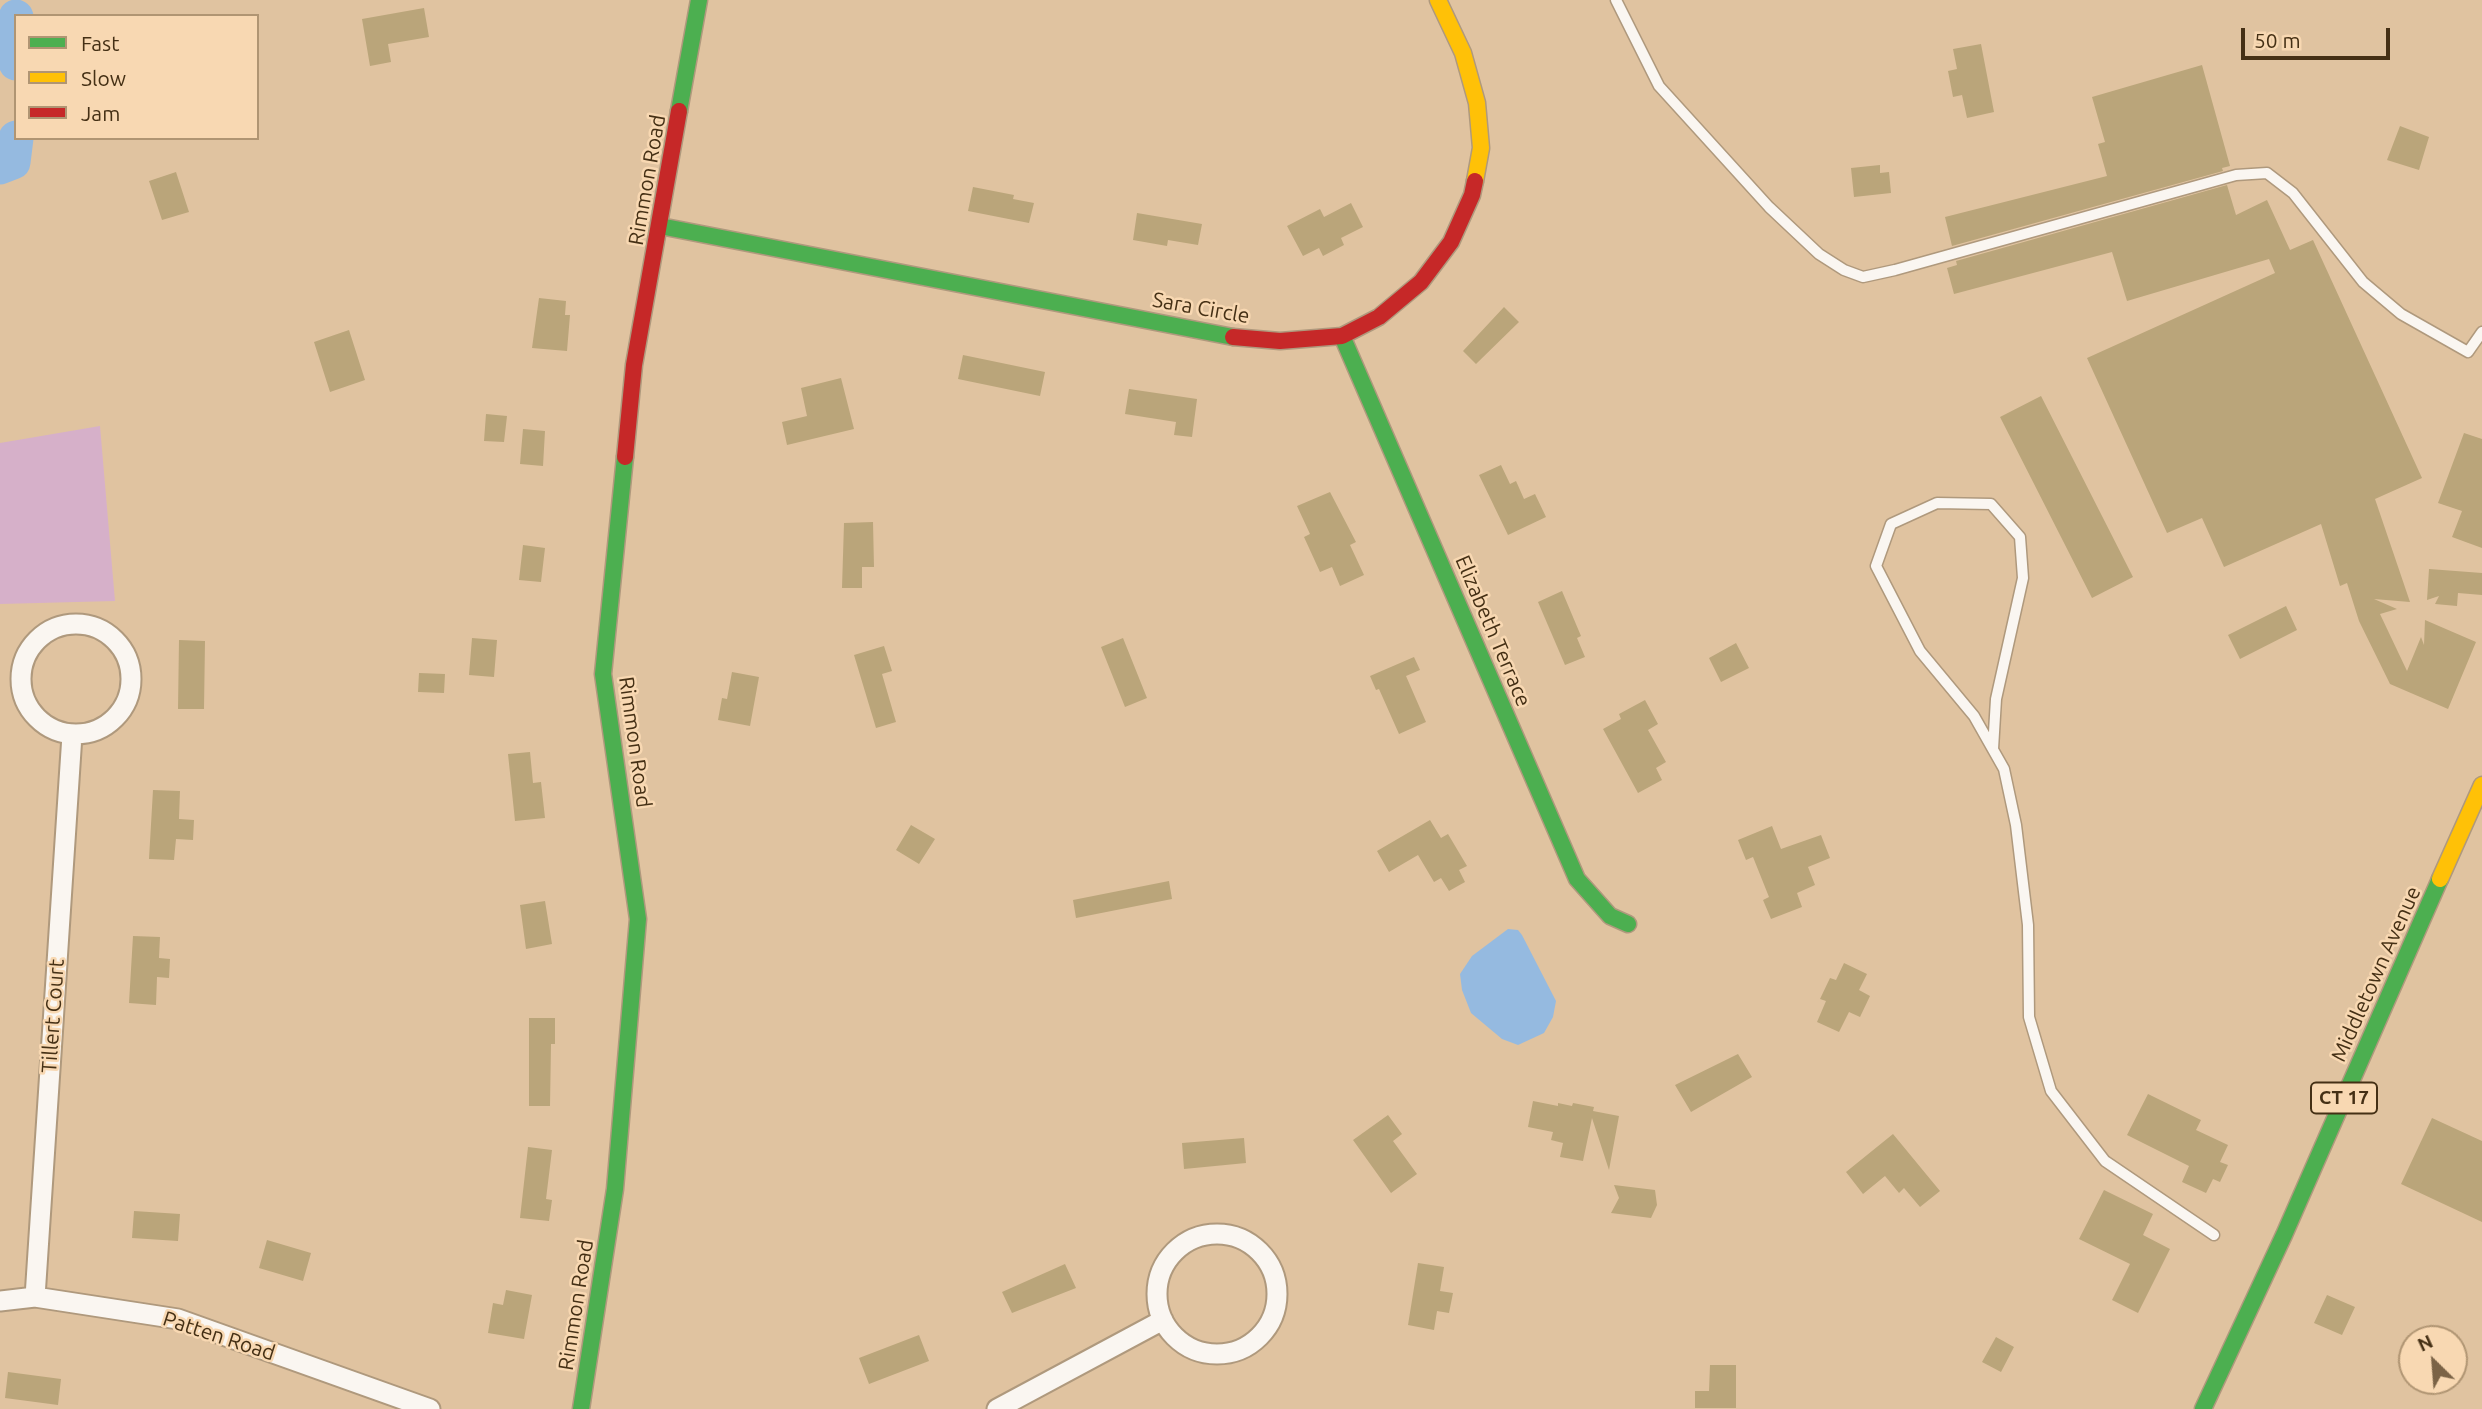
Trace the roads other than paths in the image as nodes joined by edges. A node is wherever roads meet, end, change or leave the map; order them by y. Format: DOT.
graph roads {
  1 [pos="699,0"];
  2 [pos="1438,0"];
  3 [pos="1616,0"];
  4 [pos="660,226"];
  5 [pos="2482,332"];
  6 [pos="1342,336"];
  7 [pos="72,735"];
  8 [pos="1993,749"];
  9 [pos="2482,785"];
  10 [pos="1628,924"];
  11 [pos="2214,1235"];
  12 [pos="35,1297"];
  13 [pos="0,1301"];
  14 [pos="1163,1320"];
  15 [pos="430,1409"];
  16 [pos="582,1409"];
  17 [pos="997,1409"];
  18 [pos="2203,1409"];
  1 -- 4 [label="street, Rimmon Road"];
  2 -- 6 [label="street, Sara Circle"];
  3 -- 5 [label="lane"];
  4 -- 6 [label="street, Sara Circle"];
  4 -- 16 [label="street, Rimmon Road"];
  6 -- 10 [label="street, Elizabeth Terrace"];
  7 -- 7 [label="street"];
  7 -- 12 [label="street, Tillert Court"];
  8 -- 8 [label="lane"];
  8 -- 11 [label="lane"];
  9 -- 18 [label="street, Middletown Avenue / CT 17"];
  12 -- 13 [label="street, Patten Road"];
  12 -- 15 [label="street, Patten Road"];
  14 -- 14 [label="street"];
  14 -- 17 [label="street"];
}
